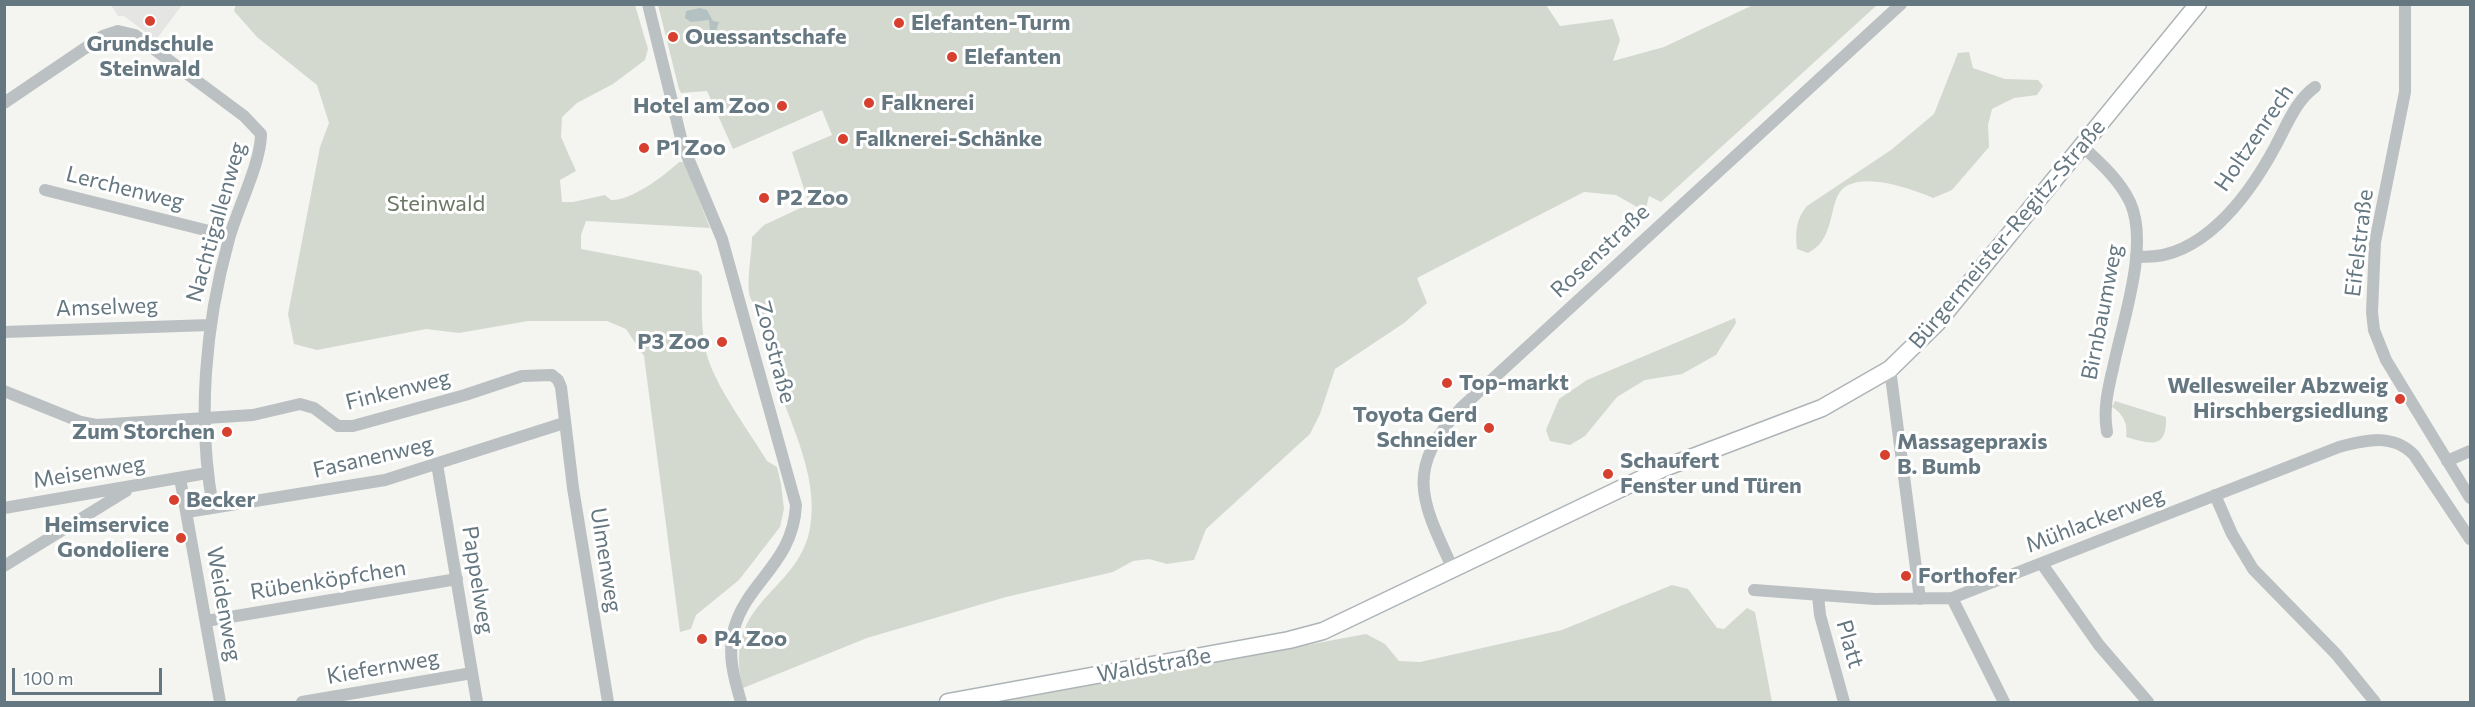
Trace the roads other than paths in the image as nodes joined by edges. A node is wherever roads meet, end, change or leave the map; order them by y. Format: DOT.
graph roads {
  1 [pos="648,4"];
  2 [pos="1901,4"];
  3 [pos="2198,4"];
  4 [pos="2405,4"];
  5 [pos="2315,87"];
  6 [pos="4,103"];
  7 [pos="2082,146"];
  8 [pos="45,190"];
  9 [pos="229,236"];
  10 [pos="2136,256"];
  11 [pos="210,325"];
  12 [pos="4,332"];
  13 [pos="1890,369"];
  14 [pos="4,391"];
  15 [pos="206,418"];
  16 [pos="564,423"];
  17 [pos="2107,432"];
  18 [pos="2470,451"];
  19 [pos="2447,461"];
  20 [pos="437,464"];
  21 [pos="207,473"];
  22 [pos="180,478"];
  23 [pos="134,487"];
  24 [pos="2215,495"];
  25 [pos="2470,498"];
  26 [pos="213,507"];
  27 [pos="4,508"];
  28 [pos="187,512"];
  29 [pos="2470,539"];
  30 [pos="2042,564"];
  31 [pos="4,566"];
  32 [pos="1453,569"];
  33 [pos="457,579"];
  34 [pos="1754,590"];
  35 [pos="1818,596"];
  36 [pos="1952,598"];
  37 [pos="1920,599"];
  38 [pos="1358,616"];
  39 [pos="206,621"];
  40 [pos="472,673"];
  41 [pos="220,702"];
  42 [pos="302,702"];
  43 [pos="477,702"];
  44 [pos="608,702"];
  45 [pos="741,702"];
  46 [pos="948,702"];
  47 [pos="1844,702"];
  48 [pos="2004,702"];
  49 [pos="2148,702"];
  50 [pos="2375,702"];
  1 -- 45 [label="street, Zoostraße"];
  2 -- 32 [label="street, Rosenstraße"];
  3 -- 7 [label="street, Bürgermeister-Regitz-Straße"];
  4 -- 19 [label="street, Eifelstraße"];
  5 -- 10 [label="street, Holtzenrech"];
  6 -- 9 [label="street, Nachtigallenweg"];
  7 -- 10 [label="street, Birnbaumweg"];
  7 -- 13 [label="street, Bürgermeister-Regitz-Straße"];
  8 -- 9 [label="street, Lerchenweg"];
  9 -- 11 [label="street, Nachtigallenweg"];
  10 -- 17 [label="street, Birnbaumweg"];
  11 -- 12 [label="street, Amselweg"];
  11 -- 15 [label="street, Nachtigallenweg"];
  13 -- 32 [label="street, Bürgermeister-Regitz-Straße"];
  13 -- 37 [label="street"];
  14 -- 15 [label="street"];
  15 -- 16 [label="street, Finkenweg"];
  15 -- 21 [label="street, Nachtigallenweg"];
  16 -- 20 [label="street, Fasanenweg"];
  16 -- 44 [label="street, Ulmenweg"];
  18 -- 19 [label="street"];
  19 -- 25 [label="street, Eifelstraße"];
  20 -- 26 [label="street, Fasanenweg"];
  20 -- 33 [label="street, Pappelweg"];
  21 -- 22 [label="street, Meisenweg"];
  21 -- 26 [label="street, Nachtigallenweg"];
  22 -- 23 [label="street, Meisenweg"];
  22 -- 28 [label="street, Weidenweg"];
  23 -- 27 [label="street, Meisenweg"];
  23 -- 31 [label="street"];
  24 -- 29 [label="street, Mühlackerweg"];
  24 -- 30 [label="street, Mühlackerweg"];
  24 -- 50 [label="street"];
  26 -- 28 [label="street, Fasanenweg"];
  28 -- 39 [label="street, Weidenweg"];
  30 -- 36 [label="street, Mühlackerweg"];
  30 -- 49 [label="street"];
  32 -- 38 [label="street, Bürgermeister-Regitz-Straße"];
  33 -- 39 [label="street, Rübenköpfchen"];
  33 -- 40 [label="street, Pappelweg"];
  34 -- 35 [label="street, Mühlackerweg"];
  35 -- 37 [label="street, Mühlackerweg"];
  35 -- 47 [label="street, Platt"];
  36 -- 37 [label="street, Mühlackerweg"];
  36 -- 48 [label="street"];
  38 -- 46 [label="street, Waldstraße"];
  39 -- 41 [label="street, Weidenweg"];
  40 -- 42 [label="street, Kiefernweg"];
  40 -- 43 [label="street, Pappelweg"];
}
